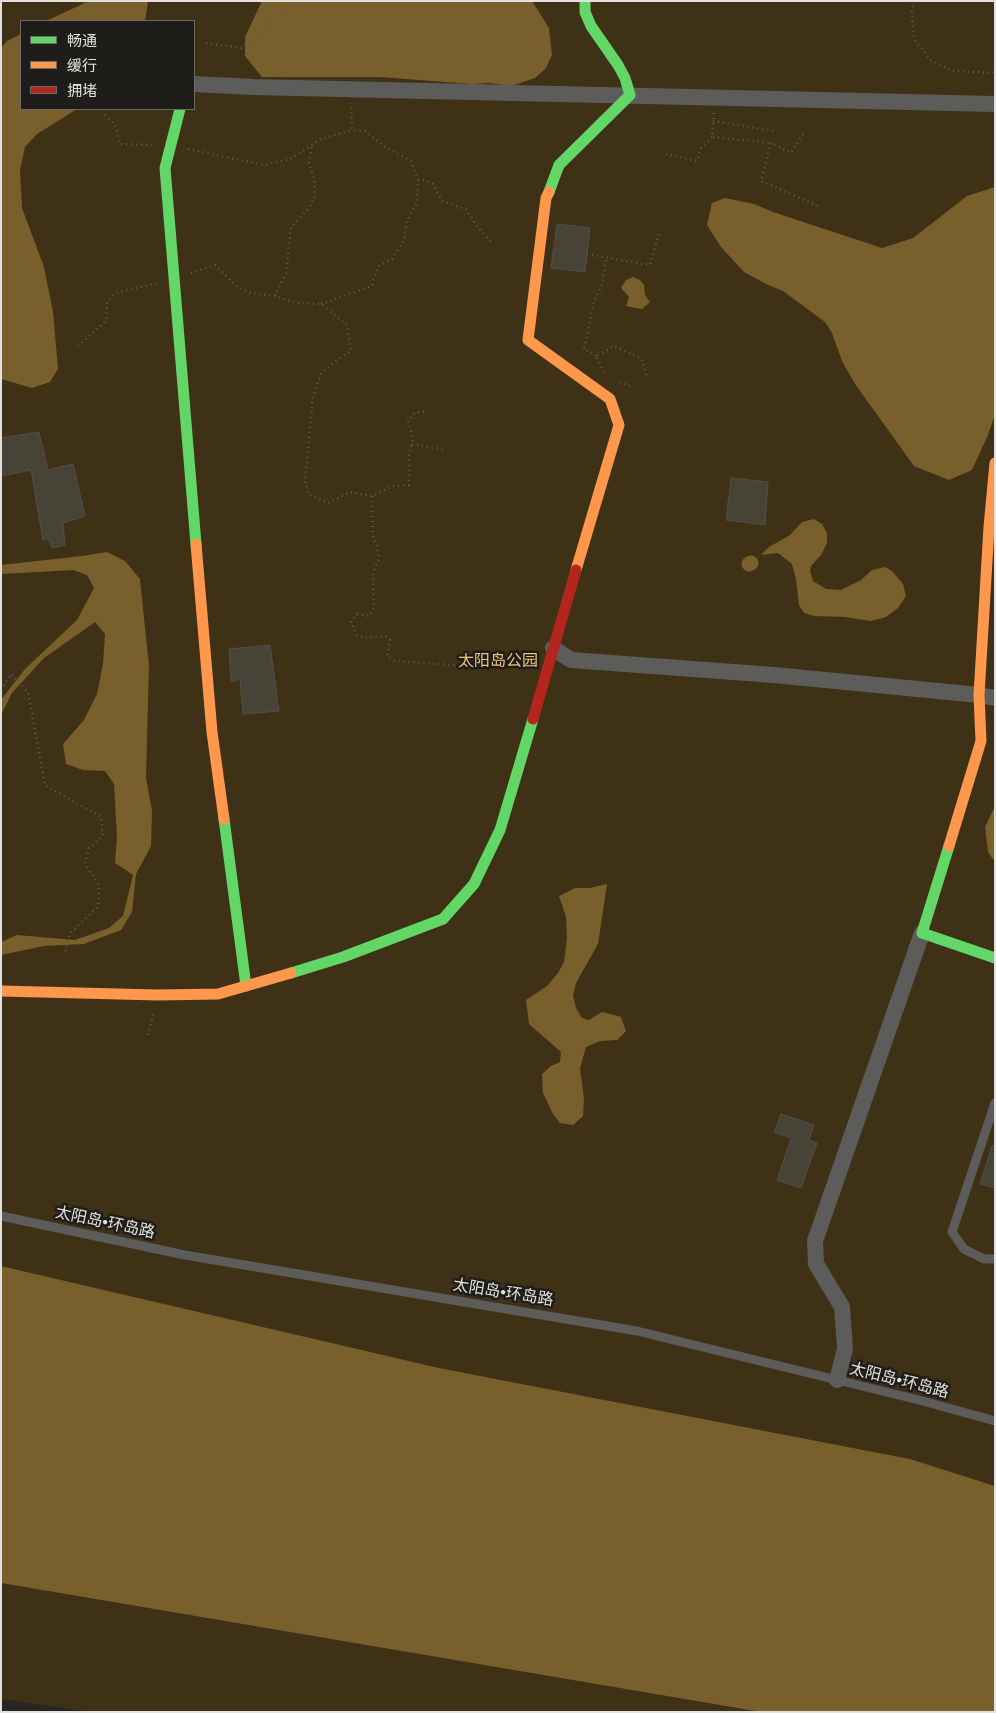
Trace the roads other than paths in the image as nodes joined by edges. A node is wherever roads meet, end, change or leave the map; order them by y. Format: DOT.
graph roads {
  1 [pos="584,1"];
  2 [pos="195,84"];
  3 [pos="630,95"];
  4 [pos="995,104"];
  5 [pos="180,110"];
  6 [pos="995,463"];
  7 [pos="553,648"];
  8 [pos="987,697"];
  9 [pos="922,933"];
  10 [pos="995,958"];
  11 [pos="246,986"];
  12 [pos="1,991"];
  13 [pos="995,1103"];
  14 [pos="1,1216"];
  15 [pos="995,1259"];
  16 [pos="837,1380"];
  17 [pos="995,1421"];
  1 -- 3 [label="street"];
  2 -- 3 [label="street"];
  3 -- 4 [label="street"];
  3 -- 7 [label="street"];
  5 -- 11 [label="street"];
  6 -- 8 [label="street"];
  7 -- 8 [label="street"];
  7 -- 11 [label="street"];
  8 -- 9 [label="street"];
  9 -- 10 [label="street"];
  9 -- 16 [label="street"];
  11 -- 12 [label="street"];
  13 -- 15 [label="lane"];
  14 -- 16 [label="lane, 太阳岛•环岛路"];
  16 -- 17 [label="lane, 太阳岛•环岛路"];
}
